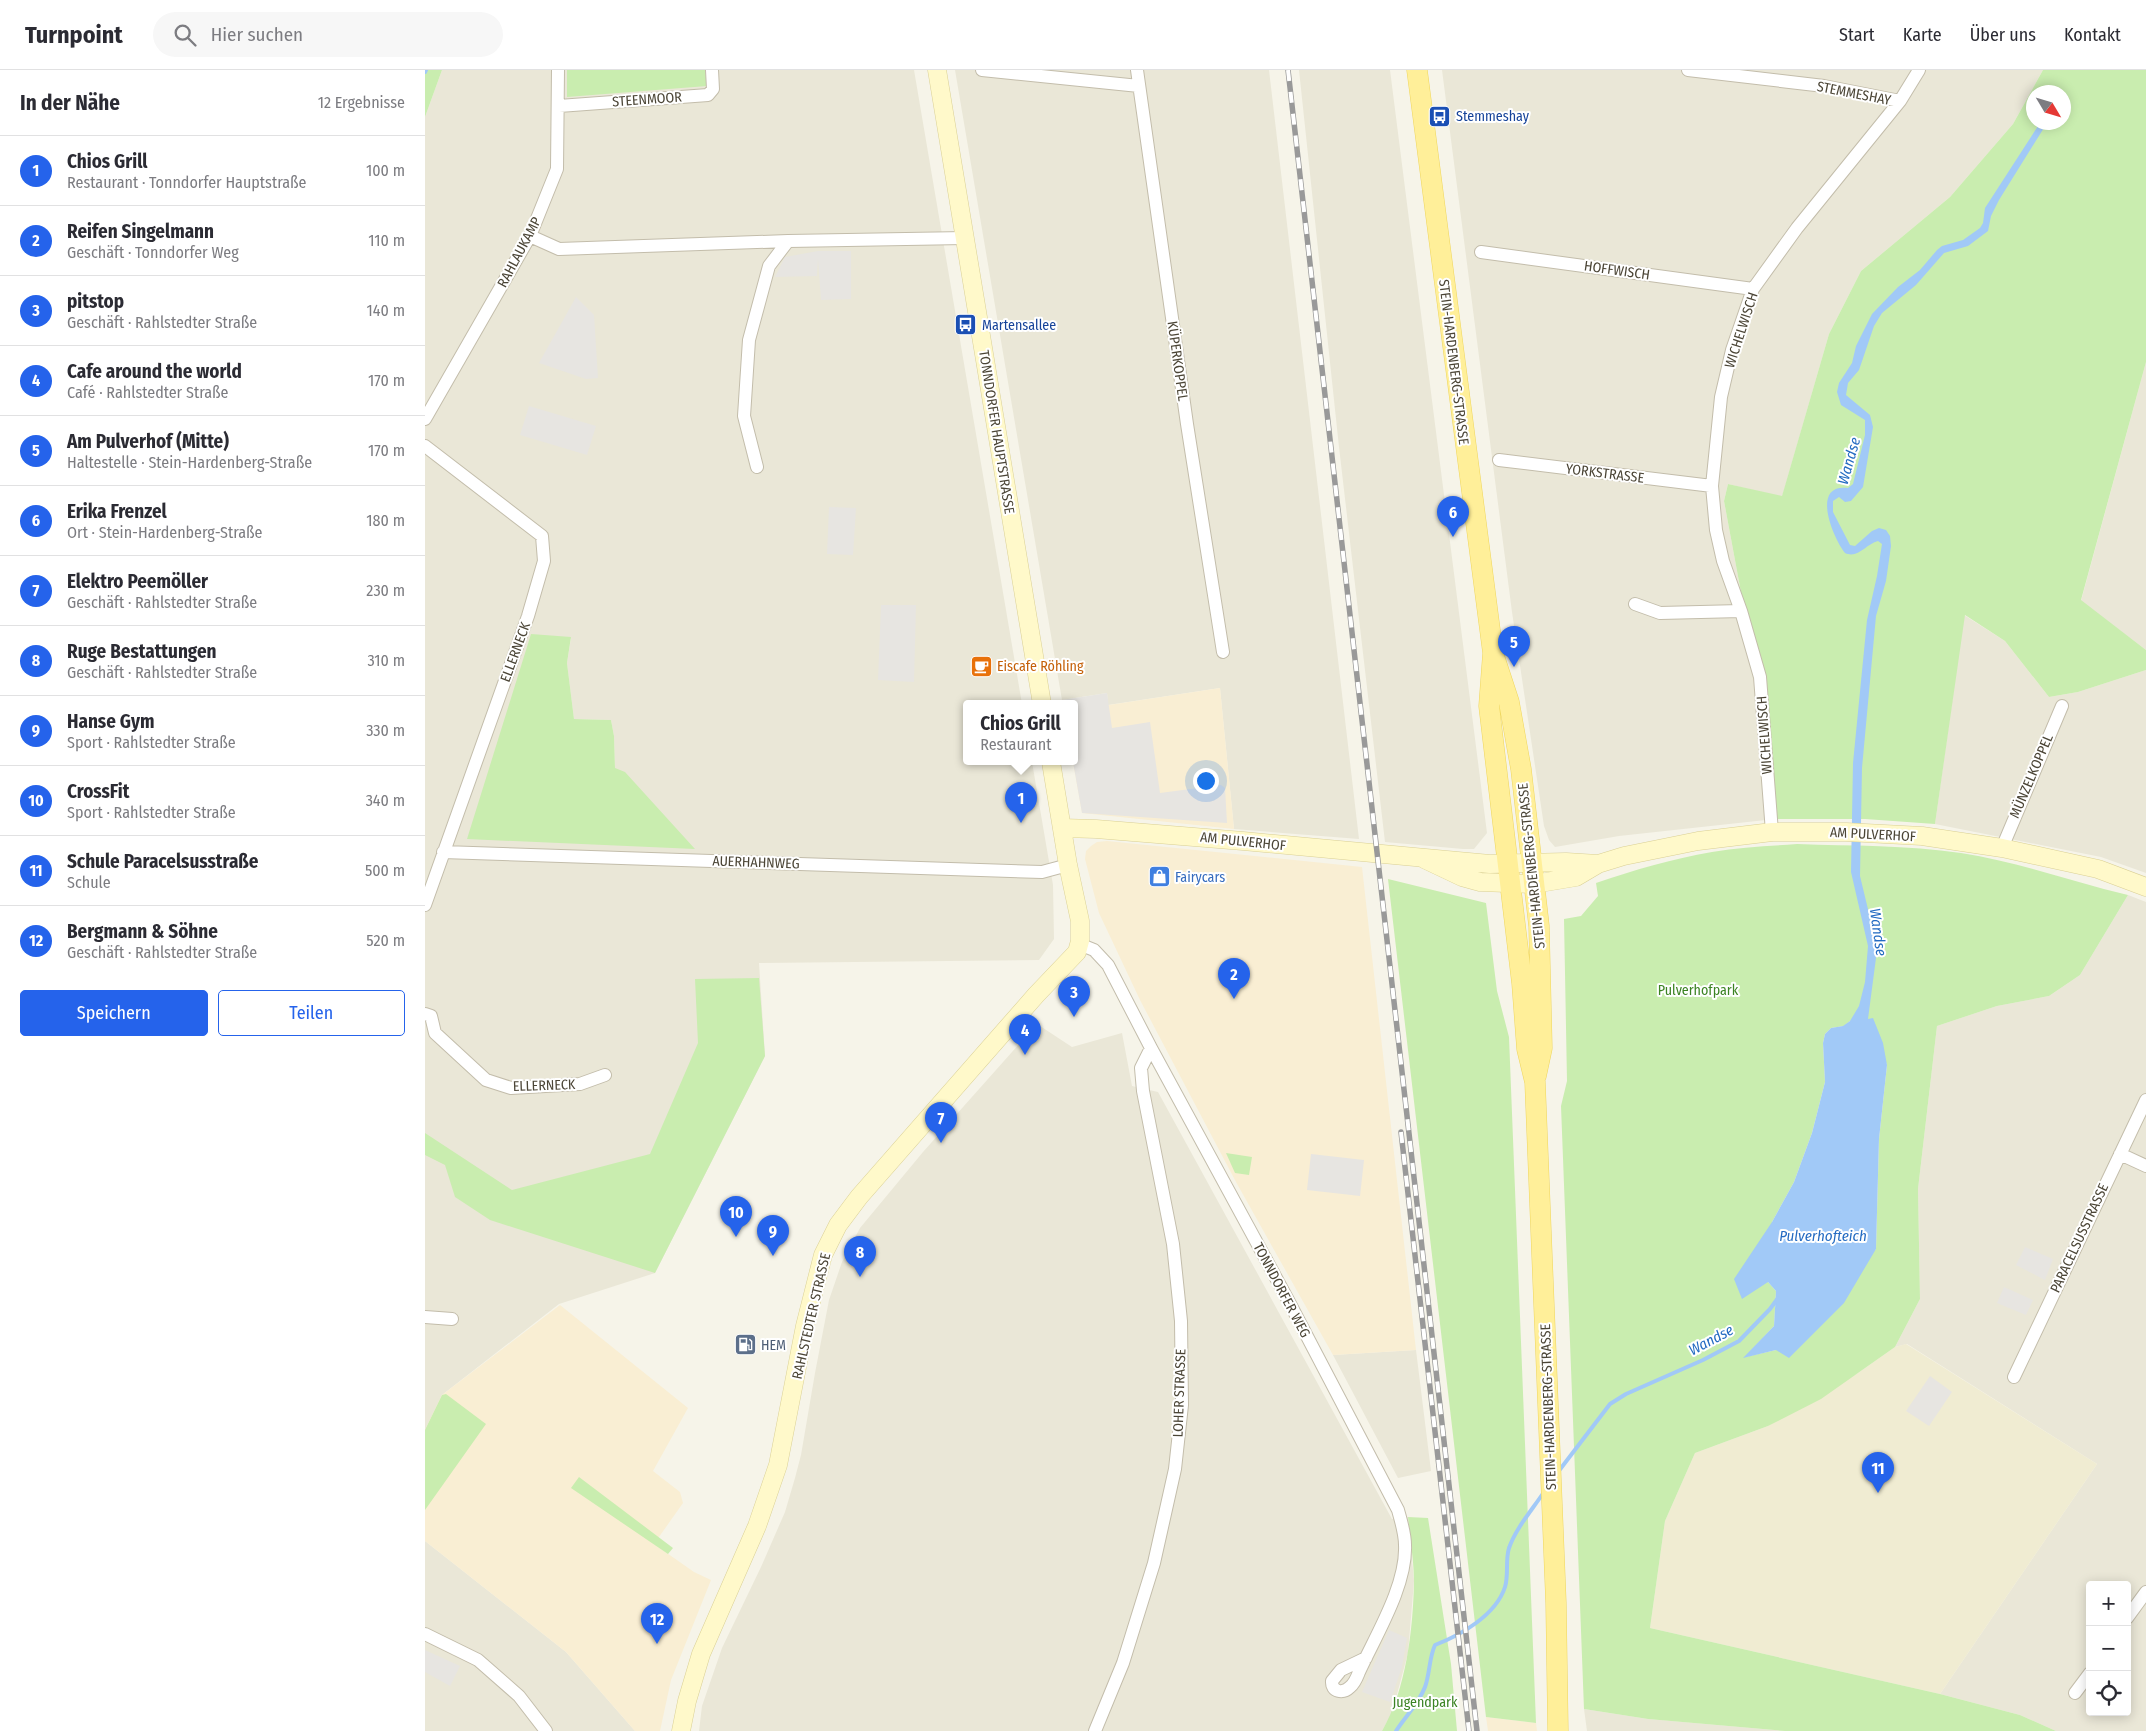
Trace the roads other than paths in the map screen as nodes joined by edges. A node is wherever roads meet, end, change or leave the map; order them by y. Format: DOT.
graph roads {
  1 [pos="558,70"];
  2 [pos="712,70"];
  3 [pos="937,70"];
  4 [pos="981,70"];
  5 [pos="1137,70"];
  6 [pos="1417,70"];
  7 [pos="1688,70"];
  8 [pos="1919,70"];
  9 [pos="1139,86"];
  10 [pos="1900,102"];
  11 [pos="559,106"];
  12 [pos="530,236"];
  13 [pos="965,238"];
  14 [pos="788,241"];
  15 [pos="1481,252"];
  16 [pos="1753,289"];
  17 [pos="425,418"];
  18 [pos="425,446"];
  19 [pos="1499,460"];
  20 [pos="757,467"];
  21 [pos="1712,486"];
  22 [pos="1635,604"];
  23 [pos="1741,611"];
  24 [pos="1223,652"];
  25 [pos="1493,653"];
  26 [pos="1041,700"];
  27 [pos="2062,706"];
  28 [pos="1052,765"];
  29 [pos="1062,828"];
  30 [pos="1771,832"];
  31 [pos="2002,848"];
  32 [pos="443,852"];
  33 [pos="1424,859"];
  34 [pos="1508,864"];
  35 [pos="1068,865"];
  36 [pos="1533,874"];
  37 [pos="1511,884"];
  38 [pos="2146,887"];
  39 [pos="425,905"];
  40 [pos="1079,944"];
  41 [pos="425,1014"];
  42 [pos="1151,1048"];
  43 [pos="605,1075"];
  44 [pos="1535,1082"];
  45 [pos="2146,1100"];
  46 [pos="2120,1154"];
  47 [pos="2146,1166"];
  48 [pos="425,1317"];
  49 [pos="452,1320"];
  50 [pos="2014,1377"];
  51 [pos="2146,1592"];
  52 [pos="2131,1613"];
  53 [pos="425,1634"];
  54 [pos="1366,1658"];
  55 [pos="2086,1678"];
  56 [pos="2075,1693"];
  57 [pos="546,1731"];
  58 [pos="681,1731"];
  59 [pos="1095,1731"];
  60 [pos="1558,1731"];
  1 -- 11 [label="street, RAHLAUKAMP"];
  2 -- 11 [label="street, STEENMOOR"];
  3 -- 13 [label="main road, TONNDORFER HAUPTSTRASSE"];
  4 -- 9 [label="street"];
  5 -- 9 [label="street, KÜPERKOPPEL"];
  6 -- 25 [label="main road, STEIN-HARDENBERG-STRASSE"];
  7 -- 10 [label="street, STEMMESHAY"];
  8 -- 10 [label="street, WICHELWISCH"];
  9 -- 24 [label="street, KÜPERKOPPEL"];
  10 -- 16 [label="street, WICHELWISCH"];
  11 -- 12 [label="street, RAHLAUKAMP"];
  12 -- 14 [label="street"];
  12 -- 17 [label="street, RAHLAUKAMP"];
  13 -- 14 [label="street"];
  13 -- 26 [label="main road, TONNDORFER HAUPTSTRASSE"];
  14 -- 20 [label="street"];
  15 -- 16 [label="street, HOFFWISCH"];
  16 -- 21 [label="street, WICHELWISCH"];
  18 -- 32 [label="street, ELLERNECK"];
  19 -- 21 [label="street, YORKSTRASSE"];
  21 -- 23 [label="street, WICHELWISCH"];
  22 -- 23 [label="street"];
  23 -- 30 [label="street, WICHELWISCH"];
  25 -- 34 [label="main road, STEIN-HARDENBERG-STRASSE"];
  25 -- 36 [label="main road, STEIN-HARDENBERG-STRASSE"];
  27 -- 31 [label="street, MÜNZELKOPPEL"];
  28 -- 29 [label="main road"];
  29 -- 33 [label="main road, AM PULVERHOF"];
  29 -- 35 [label="main road"];
  30 -- 31 [label="main road, AM PULVERHOF"];
  30 -- 36 [label="main road, AM PULVERHOF"];
  31 -- 38 [label="main road, AM PULVERHOF"];
  32 -- 35 [label="street, AUERHAHNWEG"];
  32 -- 39 [label="street, ELLERNECK"];
  33 -- 34 [label="main road, AM PULVERHOF"];
  33 -- 37 [label="main road, AM PULVERHOF"];
  34 -- 36 [label="main road, AM PULVERHOF"];
  34 -- 37 [label="main road, STEIN-HARDENBERG-STRASSE"];
  35 -- 40 [label="main road"];
  36 -- 37 [label="main road, AM PULVERHOF"];
  36 -- 44 [label="main road, STEIN-HARDENBERG-STRASSE"];
  37 -- 44 [label="main road, STEIN-HARDENBERG-STRASSE"];
  40 -- 42 [label="street, TONNDORFER WEG"];
  40 -- 58 [label="main road, RAHLSTEDTER STRASSE"];
  41 -- 43 [label="street, ELLERNECK"];
  42 -- 54 [label="street, TONNDORFER WEG"];
  42 -- 59 [label="street, LOHER STRASSE"];
  44 -- 60 [label="main road, STEIN-HARDENBERG-STRASSE"];
  45 -- 46 [label="street, PARACELSUSSTRASSE"];
  46 -- 47 [label="street"];
  46 -- 50 [label="street, PARACELSUSSTRASSE"];
  48 -- 49 [label="street"];
  51 -- 52 [label="street"];
  53 -- 57 [label="street"];
  55 -- 56 [label="street"];
}
